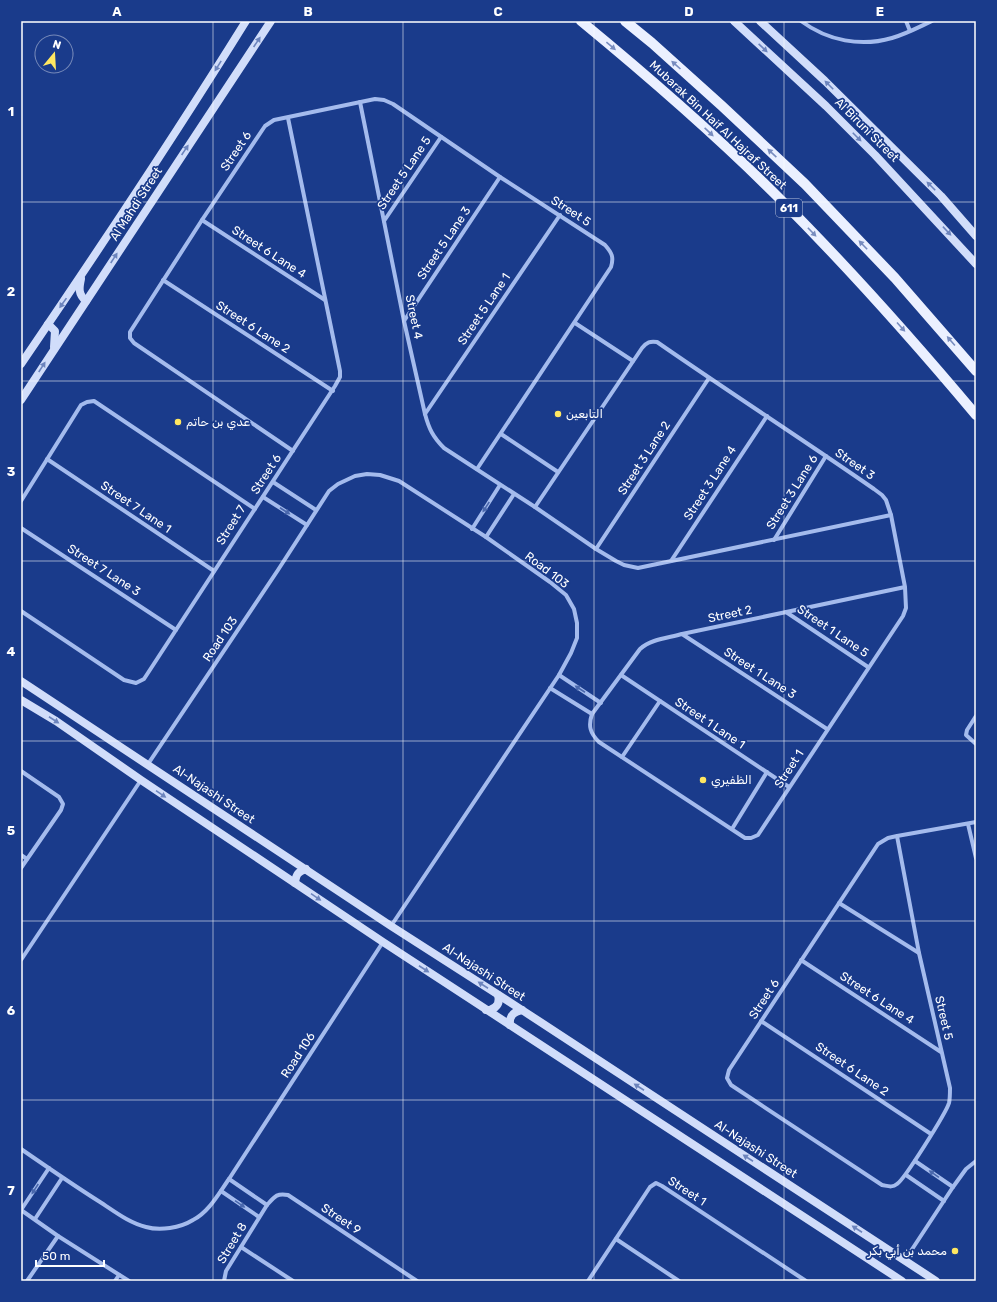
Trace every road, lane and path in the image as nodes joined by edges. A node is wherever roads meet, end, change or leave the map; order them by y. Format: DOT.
graph roads {
  1 [pos="246,21"];
  2 [pos="271,21"];
  3 [pos="581,21"];
  4 [pos="625,21"];
  5 [pos="734,21"];
  6 [pos="760,21"];
  7 [pos="801,21"];
  8 [pos="906,21"];
  9 [pos="932,21"];
  10 [pos="910,31"];
  11 [pos="360,102"];
  12 [pos="288,118"];
  13 [pos="441,137"];
  14 [pos="500,177"];
  15 [pos="560,216"];
  16 [pos="202,220"];
  17 [pos="384,221"];
  18 [pos="976,236"];
  19 [pos="976,264"];
  20 [pos="82,274"];
  21 [pos="163,280"];
  22 [pos="86,300"];
  23 [pos="325,300"];
  24 [pos="404,321"];
  25 [pos="575,322"];
  26 [pos="48,324"];
  27 [pos="54,350"];
  28 [pos="633,361"];
  29 [pos="21,364"];
  30 [pos="933,364"];
  31 [pos="976,371"];
  32 [pos="709,378"];
  33 [pos="332,390"];
  34 [pos="21,400"];
  35 [pos="976,406"];
  36 [pos="425,414"];
  37 [pos="976,415"];
  38 [pos="767,416"];
  39 [pos="501,434"];
  40 [pos="293,451"];
  41 [pos="826,456"];
  42 [pos="47,459"];
  43 [pos="477,469"];
  44 [pos="558,472"];
  45 [pos="273,482"];
  46 [pos="500,485"];
  47 [pos="514,494"];
  48 [pos="264,496"];
  49 [pos="21,501"];
  50 [pos="535,507"];
  51 [pos="255,509"];
  52 [pos="316,510"];
  53 [pos="891,515"];
  54 [pos="307,525"];
  55 [pos="21,528"];
  56 [pos="472,529"];
  57 [pos="486,537"];
  58 [pos="774,540"];
  59 [pos="596,549"];
  60 [pos="671,561"];
  61 [pos="214,571"];
  62 [pos="905,587"];
  63 [pos="21,611"];
  64 [pos="786,612"];
  65 [pos="176,630"];
  66 [pos="682,634"];
  67 [pos="868,668"];
  68 [pos="559,675"];
  69 [pos="621,675"];
  70 [pos="21,681"];
  71 [pos="550,688"];
  72 [pos="21,700"];
  73 [pos="660,701"];
  74 [pos="601,703"];
  75 [pos="592,714"];
  76 [pos="976,716"];
  77 [pos="827,729"];
  78 [pos="976,744"];
  79 [pos="622,757"];
  80 [pos="148,764"];
  81 [pos="21,771"];
  82 [pos="767,772"];
  83 [pos="141,780"];
  84 [pos="789,787"];
  85 [pos="976,822"];
  86 [pos="968,824"];
  87 [pos="732,829"];
  88 [pos="897,836"];
  89 [pos="278,851"];
  90 [pos="21,855"];
  91 [pos="976,858"];
  92 [pos="27,859"];
  93 [pos="270,866"];
  94 [pos="21,868"];
  95 [pos="306,869"];
  96 [pos="295,883"];
  97 [pos="839,903"];
  98 [pos="391,926"];
  99 [pos="383,942"];
  100 [pos="918,953"];
  101 [pos="21,960"];
  102 [pos="801,960"];
  103 [pos="498,995"];
  104 [pos="486,1010"];
  105 [pos="522,1010"];
  106 [pos="761,1021"];
  107 [pos="510,1025"];
  108 [pos="941,1052"];
  109 [pos="931,1134"];
  110 [pos="21,1149"];
  111 [pos="914,1161"];
  112 [pos="976,1161"];
  113 [pos="49,1168"];
  114 [pos="906,1175"];
  115 [pos="62,1178"];
  116 [pos="229,1179"];
  117 [pos="891,1187"];
  118 [pos="953,1187"];
  119 [pos="221,1191"];
  120 [pos="944,1201"];
  121 [pos="267,1205"];
  122 [pos="21,1210"];
  123 [pos="260,1217"];
  124 [pos="35,1219"];
  125 [pos="58,1236"];
  126 [pos="616,1239"];
  127 [pos="241,1246"];
  128 [pos="905,1260"];
  129 [pos="119,1275"];
  130 [pos="897,1280"];
  131 [pos="27,1281"];
  132 [pos="115,1281"];
  133 [pos="129,1281"];
  134 [pos="224,1281"];
  135 [pos="293,1281"];
  136 [pos="417,1281"];
  137 [pos="588,1281"];
  138 [pos="679,1281"];
  139 [pos="806,1281"];
  140 [pos="936,1281"];
  1 -- 20 [label="main road, Al Mahdi Street, one-way"];
  22 -- 2 [label="main road, Al Mahdi Street, one-way"];
  3 -- 30 [label="main road, Mubarak Bin Haif Al Hajraf Street / 611, one-way"];
  31 -- 4 [label="main road, Mubarak Bin Haif Al Hajraf Street / 611, one-way"];
  5 -- 19 [label="main road, Al Biruni Street, one-way"];
  18 -- 6 [label="main road, Al Biruni Street, one-way"];
  7 -- 10 [label="street"];
  8 -- 10 [label="street"];
  9 -- 10 [label="street"];
  11 -- 12 [label="street, Street 5"];
  11 -- 13 [label="street, Street 5"];
  11 -- 17 [label="street, Street 4"];
  12 -- 16 [label="street, Street 6"];
  12 -- 23 [label="street, Street 6"];
  13 -- 14 [label="street, Street 5"];
  13 -- 17 [label="street, Street 5 Lane 5"];
  14 -- 15 [label="street, Street 5"];
  14 -- 24 [label="street, Street 5 Lane 3"];
  15 -- 25 [label="street, Street 5"];
  15 -- 36 [label="street, Street 5 Lane 1"];
  16 -- 21 [label="street, Street 6"];
  16 -- 23 [label="street, Street 6 Lane 4"];
  17 -- 24 [label="street, Street 4"];
  20 -- 22 [label="main road"];
  20 -- 26 [label="main road, Al Mahdi Street, one-way"];
  21 -- 33 [label="street, Street 6 Lane 2"];
  21 -- 40 [label="street, Street 6"];
  22 -- 27 [label="main road, Al Mahdi Street"];
  23 -- 33 [label="street, Street 6"];
  24 -- 36 [label="street, Street 4"];
  25 -- 28 [label="street"];
  25 -- 39 [label="street, Street 5"];
  26 -- 27 [label="main road"];
  26 -- 29 [label="main road, Al Mahdi Street"];
  34 -- 27 [label="main road, Al Mahdi Street, one-way"];
  28 -- 32 [label="street, Street 3"];
  28 -- 44 [label="street, Street 3"];
  30 -- 35 [label="main road"];
  30 -- 37 [label="main road, Mubarak Bin Haif Al Hajraf Street / 611"];
  32 -- 38 [label="street, Street 3"];
  32 -- 59 [label="street, Street 3 Lane 2"];
  33 -- 40 [label="street, Street 6"];
  36 -- 43 [label="street, Street 4"];
  38 -- 41 [label="street, Street 3"];
  38 -- 60 [label="street, Street 3 Lane 4"];
  39 -- 43 [label="street, Street 5"];
  39 -- 44 [label="street"];
  40 -- 45 [label="street, Street 6"];
  41 -- 53 [label="street, Street 3"];
  41 -- 58 [label="street, Street 3 Lane 6"];
  42 -- 49 [label="street, Street 7"];
  42 -- 51 [label="street, Street 7"];
  42 -- 61 [label="street, Street 7 Lane 1"];
  43 -- 46 [label="street, Street 4"];
  44 -- 50 [label="street, Street 3"];
  45 -- 48 [label="street, Street 6"];
  45 -- 52 [label="street"];
  46 -- 47 [label="street, Street 4"];
  46 -- 56 [label="street, one-way"];
  47 -- 50 [label="street"];
  47 -- 57 [label="street"];
  48 -- 51 [label="street, Street 6"];
  48 -- 54 [label="street, one-way"];
  50 -- 59 [label="street"];
  51 -- 61 [label="street, Street 7"];
  52 -- 54 [label="street, Road 103"];
  52 -- 56 [label="street, Road 103"];
  53 -- 58 [label="street"];
  53 -- 62 [label="street, Street 1"];
  54 -- 80 [label="street, Road 103"];
  55 -- 65 [label="street, Street 7 Lane 3"];
  56 -- 57 [label="street, Road 103"];
  57 -- 68 [label="street, Road 103"];
  58 -- 60 [label="street"];
  59 -- 60 [label="street"];
  61 -- 65 [label="street, Street 7"];
  62 -- 64 [label="street, Street 2"];
  62 -- 67 [label="street, Street 1"];
  63 -- 65 [label="street, Street 7"];
  64 -- 66 [label="street, Street 2"];
  64 -- 67 [label="street, Street 1 Lane 5"];
  66 -- 69 [label="street, Street 2"];
  66 -- 77 [label="street, Street 1 Lane 3"];
  67 -- 77 [label="street, Street 1"];
  68 -- 71 [label="street, Road 103"];
  74 -- 68 [label="street, one-way"];
  69 -- 73 [label="street, Street 1 Lane 1"];
  69 -- 74 [label="street, Street 2"];
  70 -- 80 [label="main road, Al-Najashi Street"];
  71 -- 75 [label="street"];
  71 -- 98 [label="street, Road 103"];
  72 -- 83 [label="main road, one-way"];
  73 -- 79 [label="street"];
  73 -- 82 [label="street, Street 1 Lane 1"];
  74 -- 75 [label="street, Street 2"];
  75 -- 79 [label="street, Street 1"];
  76 -- 78 [label="street"];
  77 -- 84 [label="street, Street 1"];
  79 -- 87 [label="street, Street 1"];
  80 -- 89 [label="main road, Al-Najashi Street"];
  81 -- 92 [label="street"];
  82 -- 84 [label="street, Street 1 Lane 1"];
  82 -- 87 [label="street"];
  83 -- 93 [label="main road, one-way"];
  83 -- 101 [label="street"];
  84 -- 87 [label="street, Street 1"];
  85 -- 86 [label="street, Street 6"];
  86 -- 88 [label="street, Street 6"];
  86 -- 91 [label="street"];
  88 -- 97 [label="street, Street 6"];
  88 -- 100 [label="street, Street 5"];
  89 -- 93 [label="main road"];
  89 -- 95 [label="main road, Al-Najashi Street"];
  90 -- 92 [label="street"];
  92 -- 94 [label="street"];
  93 -- 96 [label="main road"];
  95 -- 96 [label="main road"];
  95 -- 98 [label="main road, Al-Najashi Street"];
  96 -- 99 [label="main road, one-way"];
  97 -- 100 [label="street"];
  97 -- 102 [label="street, Street 6"];
  103 -- 98 [label="main road, Al-Najashi Street, one-way"];
  99 -- 104 [label="main road, one-way"];
  99 -- 116 [label="street, Road 106"];
  100 -- 108 [label="street, Street 5"];
  102 -- 106 [label="street, Street 6"];
  102 -- 108 [label="street, Street 6 Lane 4"];
  103 -- 104 [label="main road"];
  103 -- 105 [label="main road, Al-Najashi Street"];
  104 -- 107 [label="main road"];
  105 -- 107 [label="main road"];
  128 -- 105 [label="main road, Al-Najashi Street, one-way"];
  106 -- 109 [label="street, Street 6 Lane 2"];
  106 -- 117 [label="street, Street 6"];
  107 -- 130 [label="main road"];
  108 -- 109 [label="street, Street 5"];
  109 -- 111 [label="street, Street 5"];
  110 -- 113 [label="street, Road 106"];
  111 -- 114 [label="street, Street 5"];
  118 -- 111 [label="street, one-way"];
  112 -- 118 [label="street"];
  113 -- 115 [label="street, Road 106"];
  113 -- 122 [label="street, one-way"];
  114 -- 117 [label="street, Street 5"];
  114 -- 120 [label="street"];
  115 -- 119 [label="street, Road 106"];
  115 -- 124 [label="street"];
  116 -- 119 [label="street, Road 106"];
  116 -- 121 [label="street"];
  118 -- 120 [label="street"];
  119 -- 123 [label="street, one-way"];
  120 -- 128 [label="street"];
  121 -- 123 [label="street, Street 9"];
  121 -- 136 [label="street, Street 9"];
  122 -- 124 [label="street"];
  123 -- 127 [label="street, Street 8"];
  124 -- 125 [label="street"];
  125 -- 129 [label="street"];
  125 -- 131 [label="street"];
  126 -- 137 [label="street, Street 1"];
  126 -- 138 [label="street"];
  126 -- 139 [label="street, Street 1"];
  127 -- 134 [label="street, Street 8"];
  127 -- 135 [label="street"];
  128 -- 140 [label="main road, Al-Najashi Street"];
  129 -- 132 [label="street"];
  129 -- 133 [label="street"];
}
